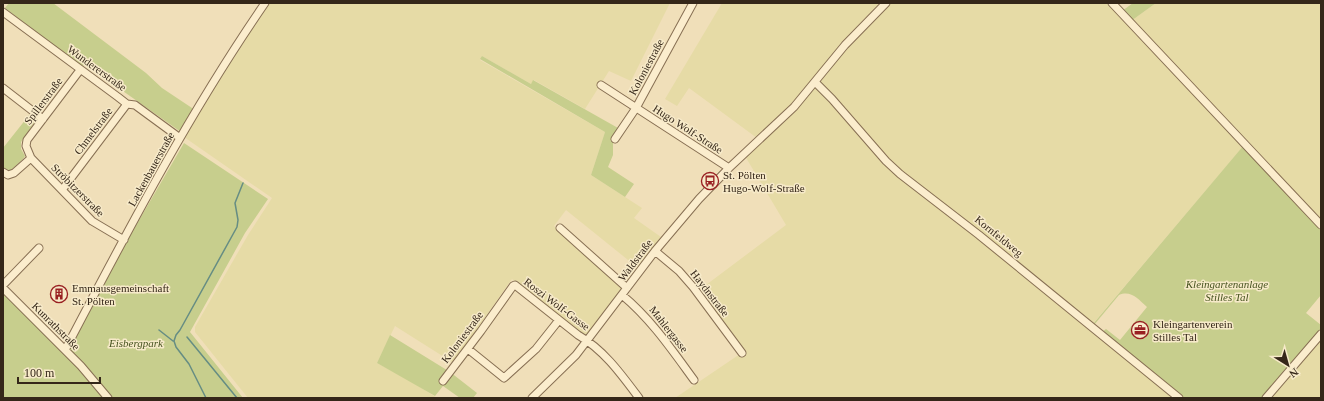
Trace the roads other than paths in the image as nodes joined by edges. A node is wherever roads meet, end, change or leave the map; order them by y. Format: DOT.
graph roads {
  1 [pos="264,3"];
  2 [pos="693,3"];
  3 [pos="886,3"];
  4 [pos="1112,3"];
  5 [pos="3,12"];
  6 [pos="80,70"];
  7 [pos="815,82"];
  8 [pos="600,85"];
  9 [pos="3,88"];
  10 [pos="127,104"];
  11 [pos="636,108"];
  12 [pos="43,118"];
  13 [pos="180,138"];
  14 [pos="615,139"];
  15 [pos="26,146"];
  16 [pos="31,158"];
  17 [pos="729,168"];
  18 [pos="6,173"];
  19 [pos="62,190"];
  20 [pos="1321,225"];
  21 [pos="560,228"];
  22 [pos="124,240"];
  23 [pos="39,248"];
  24 [pos="655,251"];
  25 [pos="3,285"];
  26 [pos="512,286"];
  27 [pos="3,288"];
  28 [pos="627,288"];
  29 [pos="622,296"];
  30 [pos="559,320"];
  31 [pos="1321,334"];
  32 [pos="588,340"];
  33 [pos="468,349"];
  34 [pos="65,350"];
  35 [pos="742,353"];
  36 [pos="694,380"];
  37 [pos="443,381"];
  38 [pos="108,398"];
  39 [pos="532,398"];
  40 [pos="639,398"];
  41 [pos="1179,398"];
  42 [pos="1266,398"];
  1 -- 13 [label="street, Lackenbauerstraße"];
  2 -- 11 [label="street, Koloniestraße"];
  3 -- 7 [label="street, Waldstraße"];
  4 -- 20 [label="street"];
  5 -- 6 [label="street, Wundererstraße"];
  6 -- 10 [label="street, Wundererstraße"];
  6 -- 12 [label="street, Spillerstraße"];
  7 -- 17 [label="street, Waldstraße"];
  7 -- 41 [label="street, Kornfeldweg"];
  8 -- 11 [label="street, Hugo Wolf-Straße"];
  9 -- 12 [label="street"];
  10 -- 13 [label="street, Wundererstraße"];
  10 -- 19 [label="street, Chmelstraße"];
  11 -- 14 [label="street, Koloniestraße"];
  11 -- 17 [label="street, Hugo Wolf-Straße"];
  12 -- 15 [label="street, Spillerstraße"];
  13 -- 22 [label="street, Lackenbauerstraße"];
  15 -- 16 [label="street, Ströbitzerstraße"];
  16 -- 18 [label="street"];
  16 -- 19 [label="street, Ströbitzerstraße"];
  17 -- 24 [label="street, Waldstraße"];
  19 -- 22 [label="street, Ströbitzerstraße"];
  21 -- 28 [label="street"];
  22 -- 34 [label="street, Lackenbauerstraße"];
  23 -- 25 [label="street"];
  24 -- 28 [label="street, Waldstraße"];
  24 -- 35 [label="street, Haydnstraße"];
  26 -- 30 [label="street, Roszi Wolf-Gasse"];
  26 -- 33 [label="street, Koloniestraße"];
  27 -- 34 [label="street, Kunrathstraße"];
  28 -- 29 [label="street, Waldstraße"];
  29 -- 32 [label="street, Waldstraße"];
  29 -- 36 [label="street, Mahlergasse"];
  30 -- 32 [label="street, Roszi Wolf-Gasse"];
  30 -- 33 [label="street"];
  31 -- 42 [label="street"];
  32 -- 39 [label="street, Waldstraße"];
  32 -- 40 [label="street, Roszi Wolf-Gasse"];
  33 -- 37 [label="street, Koloniestraße"];
  34 -- 38 [label="street, Kunrathstraße"];
}
